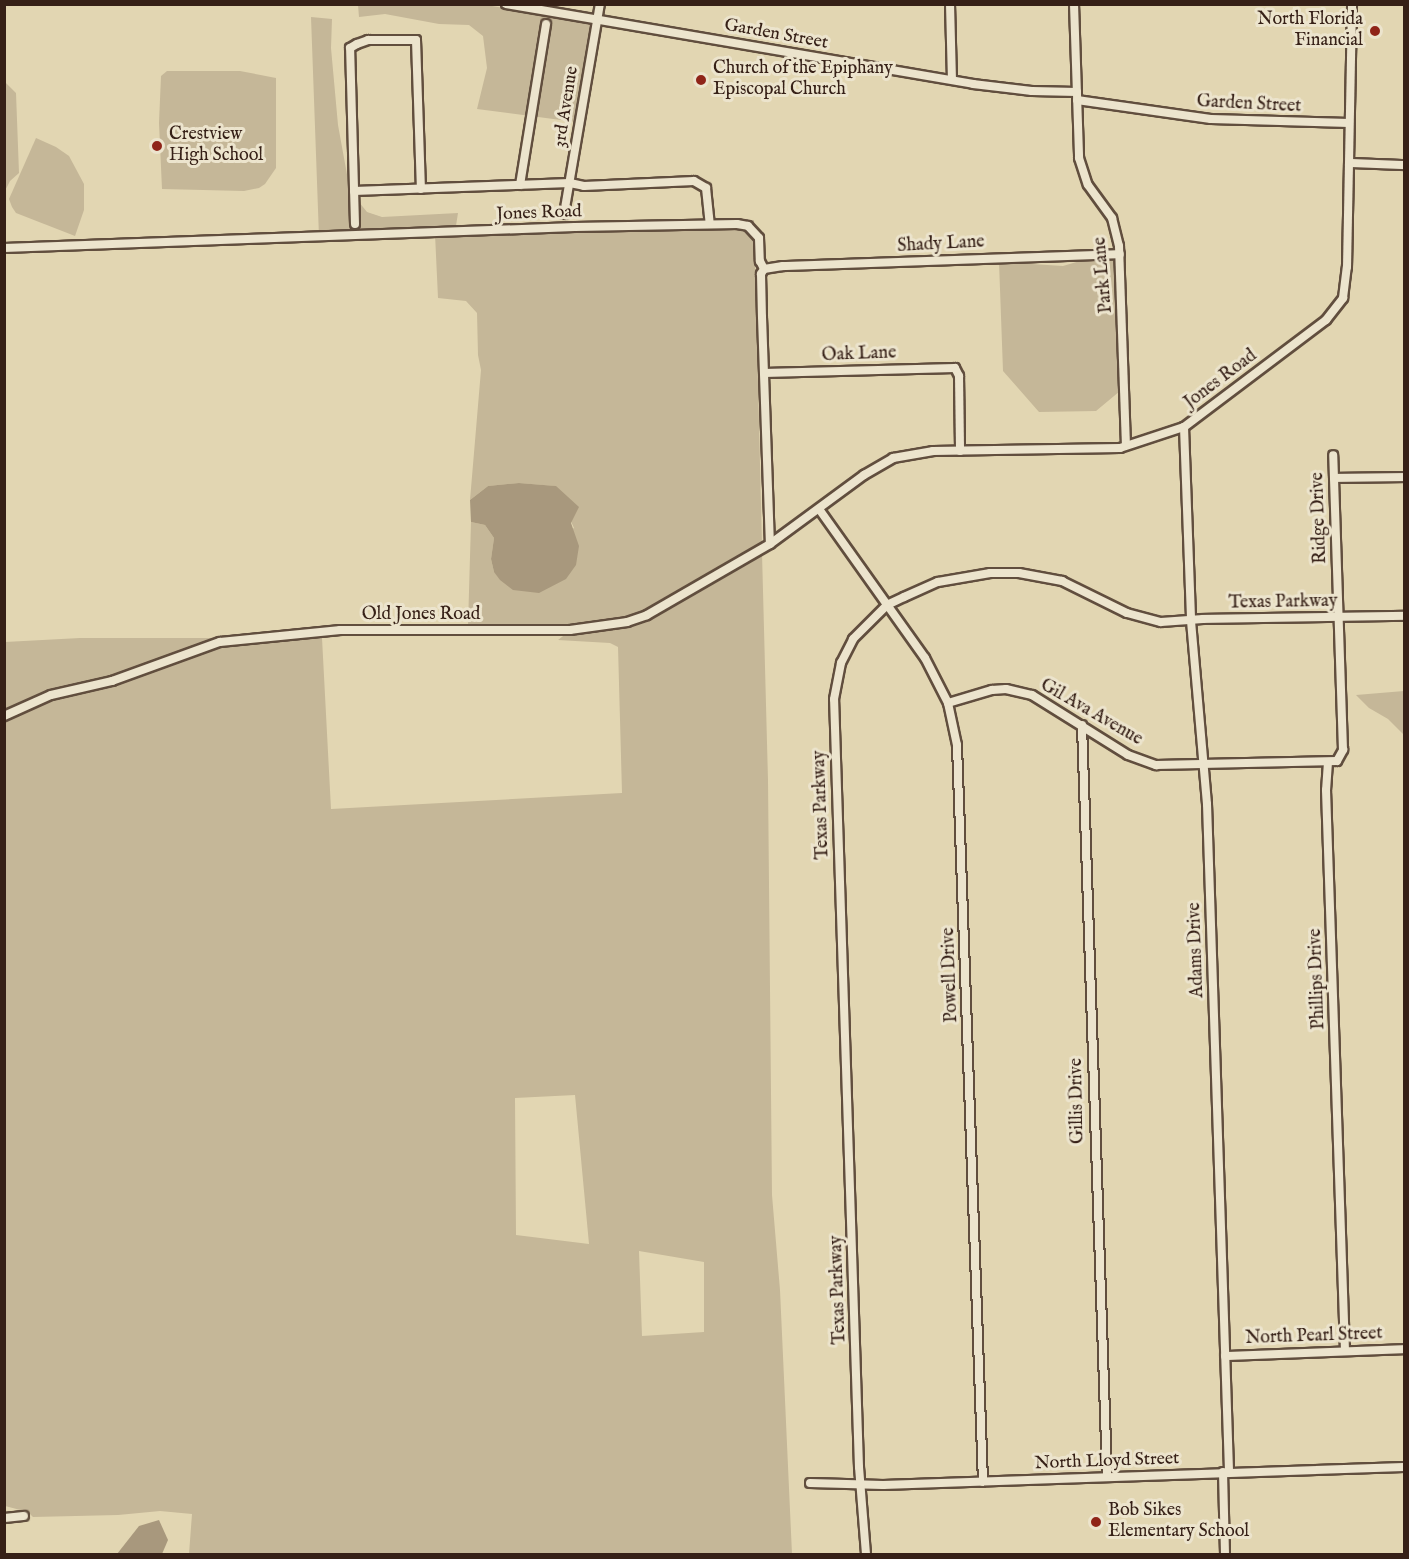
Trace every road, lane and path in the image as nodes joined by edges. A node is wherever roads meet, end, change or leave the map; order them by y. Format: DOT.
graph roads {
  1 [pos="506,4"];
  2 [pos="600,4"];
  3 [pos="950,4"];
  4 [pos="1074,4"];
  5 [pos="1353,4"];
  6 [pos="598,20"];
  7 [pos="546,24"];
  8 [pos="952,79"];
  9 [pos="1077,96"];
  10 [pos="1349,123"];
  11 [pos="1349,163"];
  12 [pos="1404,165"];
  13 [pos="570,183"];
  14 [pos="520,185"];
  15 [pos="421,189"];
  16 [pos="354,191"];
  17 [pos="564,214"];
  18 [pos="355,224"];
  19 [pos="711,224"];
  20 [pos="4,248"];
  21 [pos="1120,254"];
  22 [pos="764,269"];
  23 [pos="764,373"];
  24 [pos="1184,427"];
  25 [pos="1126,446"];
  26 [pos="960,451"];
  27 [pos="1333,455"];
  28 [pos="1404,477"];
  29 [pos="1334,478"];
  30 [pos="819,509"];
  31 [pos="770,544"];
  32 [pos="887,605"];
  33 [pos="1404,616"];
  34 [pos="1339,617"];
  35 [pos="1191,621"];
  36 [pos="948,703"];
  37 [pos="4,716"];
  38 [pos="1082,725"];
  39 [pos="1328,762"];
  40 [pos="1205,765"];
  41 [pos="1404,1349"];
  42 [pos="1345,1351"];
  43 [pos="1225,1356"];
  44 [pos="1404,1467"];
  45 [pos="1226,1472"];
  46 [pos="1107,1476"];
  47 [pos="983,1482"];
  48 [pos="810,1483"];
  49 [pos="862,1484"];
  50 [pos="24,1516"];
  51 [pos="4,1518"];
  52 [pos="866,1554"];
  53 [pos="1224,1554"];
  1 -- 6 [label="street, Garden Street"];
  2 -- 6 [label="street, 3rd Avenue"];
  3 -- 8 [label="street"];
  4 -- 9 [label="street, Park Lane"];
  5 -- 10 [label="street, Jones Road"];
  6 -- 8 [label="street, Garden Street"];
  6 -- 13 [label="street, 3rd Avenue"];
  7 -- 14 [label="street"];
  8 -- 9 [label="street, Garden Street"];
  9 -- 10 [label="street, Garden Street"];
  9 -- 21 [label="street, Park Lane"];
  10 -- 11 [label="street, Jones Road"];
  11 -- 12 [label="street"];
  11 -- 24 [label="street, Jones Road"];
  13 -- 14 [label="street"];
  13 -- 17 [label="street, 3rd Avenue"];
  13 -- 19 [label="street"];
  14 -- 15 [label="street"];
  15 -- 16 [label="street"];
  15 -- 16 [label="street"];
  16 -- 18 [label="street"];
  19 -- 20 [label="street, Jones Road"];
  19 -- 22 [label="street, Jones Road"];
  21 -- 22 [label="street, Shady Lane"];
  21 -- 25 [label="street, Park Lane"];
  22 -- 23 [label="street, Jones Road"];
  23 -- 26 [label="street, Oak Lane"];
  23 -- 31 [label="street, Jones Road"];
  24 -- 25 [label="street, Jones Road"];
  24 -- 35 [label="street, Adams Drive"];
  25 -- 26 [label="street, Jones Road"];
  26 -- 30 [label="street, Jones Road"];
  27 -- 29 [label="street, Ridge Drive"];
  28 -- 29 [label="street"];
  29 -- 34 [label="street, Ridge Drive"];
  30 -- 31 [label="street, Old Jones Road"];
  30 -- 32 [label="street, Powell Drive"];
  31 -- 37 [label="street, Old Jones Road"];
  32 -- 35 [label="street, Texas Parkway"];
  32 -- 36 [label="street, Powell Drive"];
  32 -- 49 [label="street, Texas Parkway"];
  33 -- 34 [label="street, Texas Parkway"];
  34 -- 35 [label="street, Texas Parkway"];
  34 -- 39 [label="street"];
  35 -- 40 [label="street, Adams Drive"];
  36 -- 38 [label="street, Gil Ava Avenue"];
  36 -- 47 [label="street, Powell Drive"];
  38 -- 40 [label="street, Gil Ava Avenue"];
  38 -- 46 [label="street, Gillis Drive"];
  39 -- 40 [label="street, Gil Ava Avenue"];
  39 -- 42 [label="street, Phillips Drive"];
  40 -- 43 [label="street, Adams Drive"];
  41 -- 42 [label="street, North Pearl Street"];
  42 -- 43 [label="street, North Pearl Street"];
  43 -- 45 [label="street, Adams Drive"];
  44 -- 45 [label="street, North Lloyd Street"];
  45 -- 46 [label="street, North Lloyd Street"];
  45 -- 53 [label="street, Adams Drive"];
  46 -- 47 [label="street, North Lloyd Street"];
  47 -- 49 [label="street, North Lloyd Street"];
  48 -- 49 [label="street, North Lloyd Street"];
  49 -- 52 [label="street, Texas Parkway"];
  50 -- 51 [label="street"];
}
